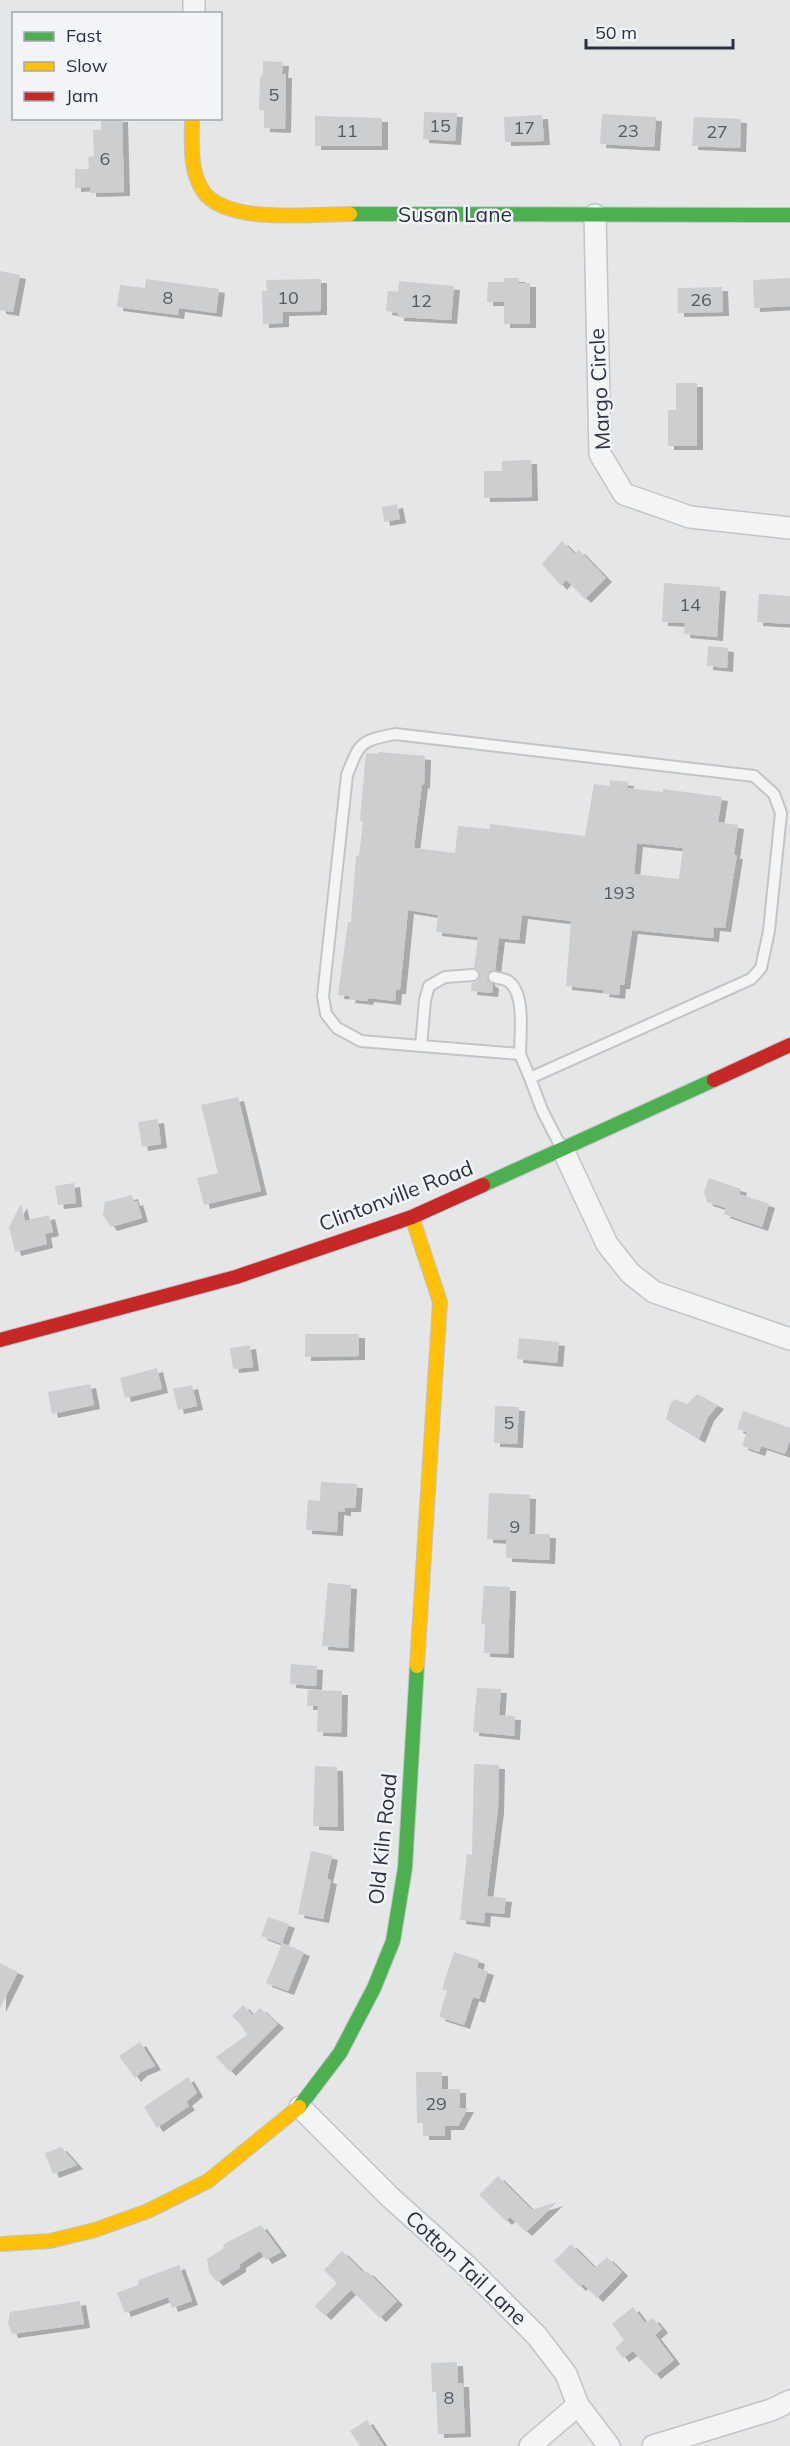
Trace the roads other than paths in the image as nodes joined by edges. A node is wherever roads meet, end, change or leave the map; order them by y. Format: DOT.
graph roads {
  1 [pos="192,120"];
  2 [pos="595,215"];
  3 [pos="790,215"];
  4 [pos="790,528"];
  5 [pos="473,975"];
  6 [pos="494,977"];
  7 [pos="790,1045"];
  8 [pos="421,1046"];
  9 [pos="520,1054"];
  10 [pos="530,1078"];
  11 [pos="562,1150"];
  12 [pos="412,1217"];
  13 [pos="0,1340"];
  14 [pos="790,1340"];
  15 [pos="300,2107"];
  16 [pos="0,2244"];
  17 [pos="790,2401"];
  18 [pos="578,2405"];
  19 [pos="530,2446"];
  20 [pos="609,2446"];
  21 [pos="653,2446"];
  1 -- 2 [label="street, Susan Lane"];
  2 -- 3 [label="street, Susan Lane"];
  2 -- 4 [label="street, Margo Circle"];
  5 -- 8 [label="lane"];
  6 -- 9 [label="lane"];
  7 -- 11 [label="street, Clintonville Road"];
  8 -- 9 [label="lane"];
  8 -- 10 [label="lane"];
  9 -- 10 [label="lane"];
  10 -- 11 [label="lane"];
  11 -- 12 [label="street, Clintonville Road"];
  11 -- 14 [label="street"];
  12 -- 13 [label="street, Clintonville Road"];
  12 -- 15 [label="street, Old Kiln Road"];
  15 -- 16 [label="street, Old Kiln Road"];
  15 -- 18 [label="street, Cotton Tail Lane"];
  17 -- 21 [label="street"];
  18 -- 19 [label="street"];
  18 -- 20 [label="street, Cotton Tail Lane"];
}
